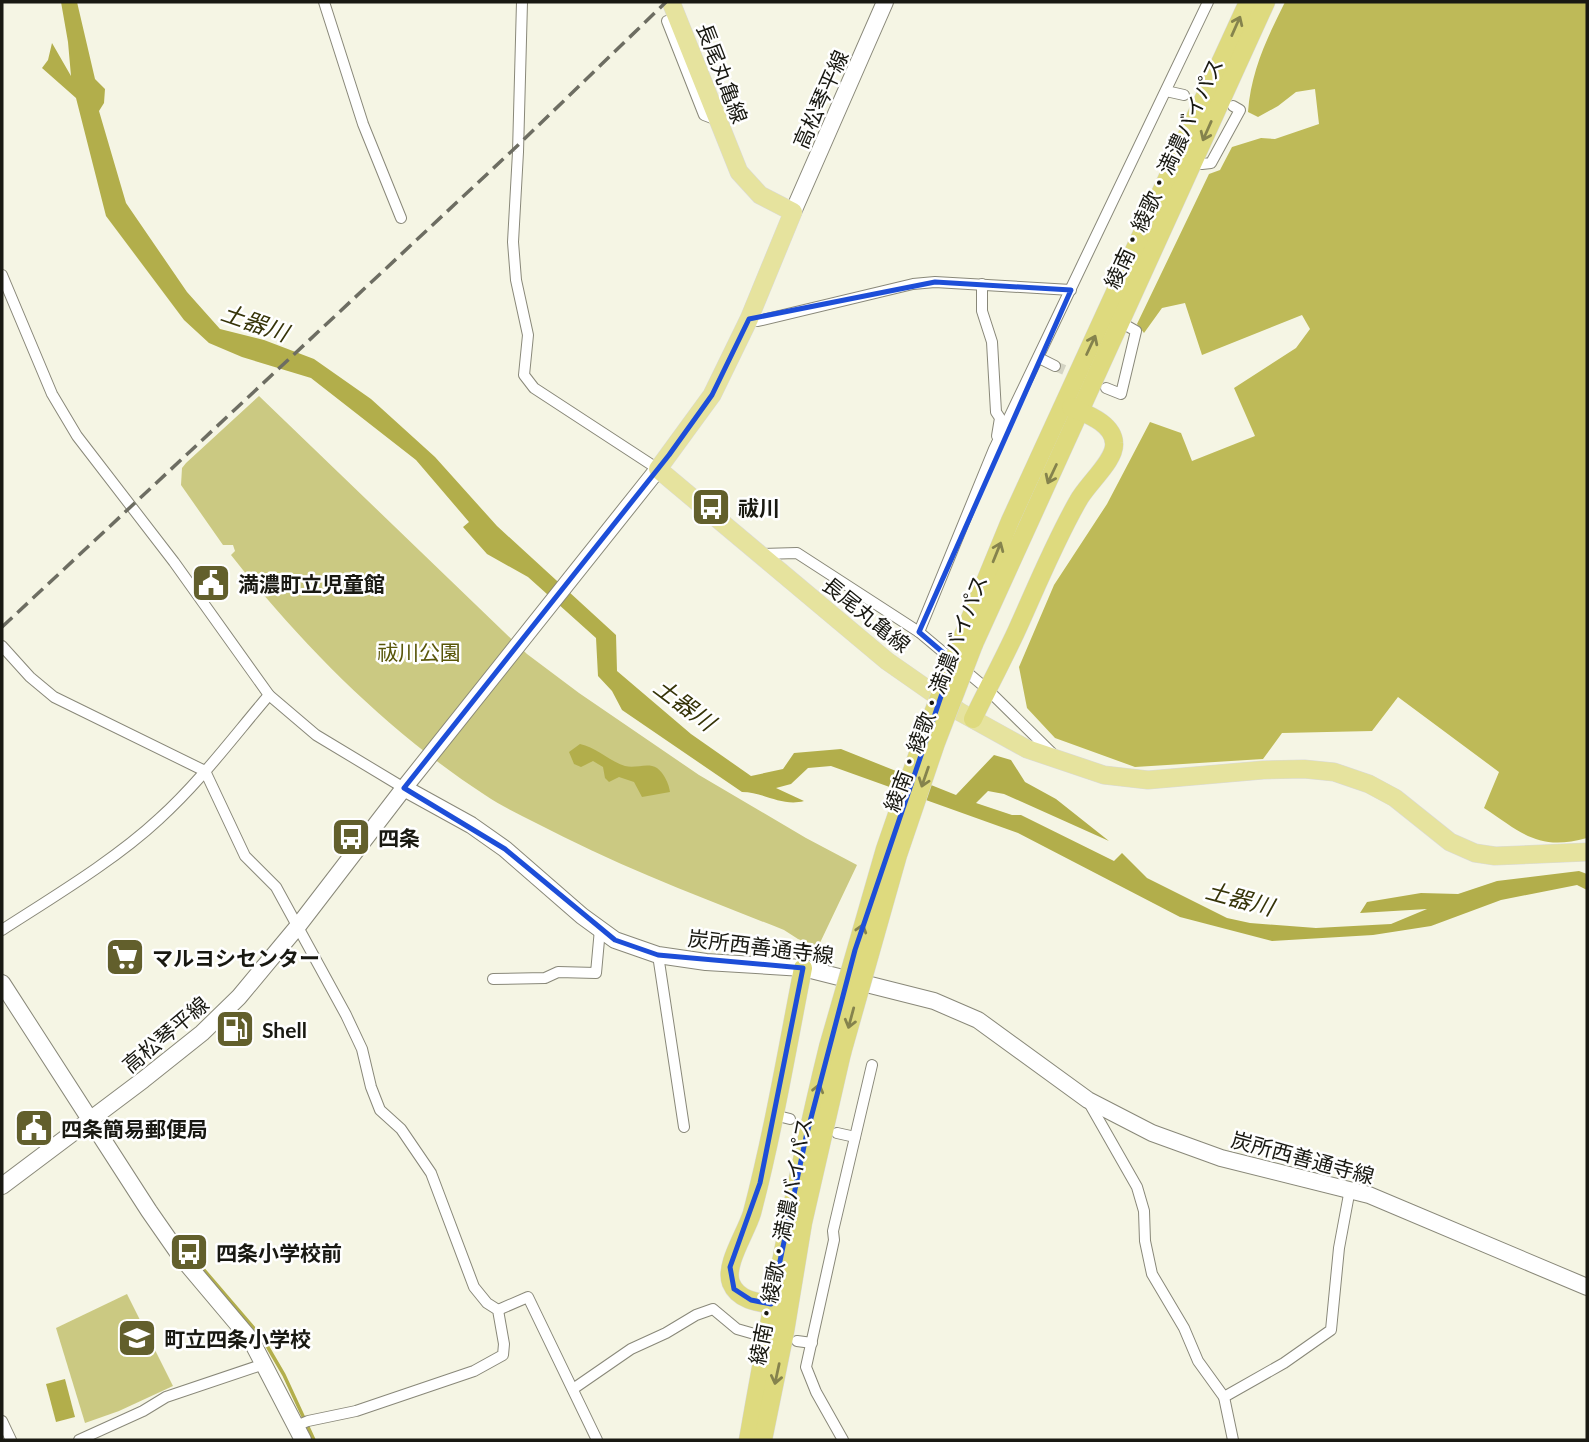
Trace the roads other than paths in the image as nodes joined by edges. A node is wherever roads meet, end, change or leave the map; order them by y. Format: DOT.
graph roads {
  1 [pos="324,2"];
  2 [pos="522,2"];
  3 [pos="671,2"];
  4 [pos="885,2"];
  5 [pos="1208,2"];
  6 [pos="1248,2"];
  7 [pos="1266,2"];
  8 [pos="667,21"];
  9 [pos="1166,91"];
  10 [pos="1184,95"];
  11 [pos="1233,106"];
  12 [pos="717,120"];
  13 [pos="1187,156"];
  14 [pos="793,212"];
  15 [pos="401,218"];
  16 [pos="2,277"];
  17 [pos="982,284"];
  18 [pos="1071,290"];
  19 [pos="749,319"];
  20 [pos="1120,322"];
  21 [pos="1039,358"];
  22 [pos="1055,366"];
  23 [pos="1106,388"];
  24 [pos="1072,408"];
  25 [pos="994,449"];
  26 [pos="653,475"];
  27 [pos="758,554"];
  28 [pos="919,632"];
  29 [pos="2,646"];
  30 [pos="987,690"];
  31 [pos="269,695"];
  32 [pos="973,719"];
  33 [pos="1058,760"];
  34 [pos="205,771"];
  35 [pos="404,788"];
  36 [pos="1587,852"];
  37 [pos="298,926"];
  38 [pos="600,929"];
  39 [pos="2,930"];
  40 [pos="659,955"];
  41 [pos="803,968"];
  42 [pos="494,979"];
  43 [pos="2,983"];
  44 [pos="872,1065"];
  45 [pos="1088,1100"];
  46 [pos="90,1121"];
  47 [pos="684,1127"];
  48 [pos="837,1133"];
  49 [pos="855,1138"];
  50 [pos="2,1185"];
  51 [pos="1350,1189"];
  52 [pos="1587,1287"];
  53 [pos="780,1306"];
  54 [pos="498,1310"];
  55 [pos="751,1333"];
  56 [pos="797,1341"];
  57 [pos="812,1343"];
  58 [pos="264,1364"];
  59 [pos="573,1389"];
  60 [pos="1224,1397"];
  61 [pos="2,1421"];
  62 [pos="302,1428"];
  63 [pos="11,1440"];
  64 [pos="79,1440"];
  65 [pos="597,1440"];
  66 [pos="748,1440"];
  67 [pos="763,1440"];
  68 [pos="843,1440"];
  69 [pos="1233,1440"];
  1 -- 15 [label="street"];
  2 -- 26 [label="street"];
  3 -- 12 [label="main road, 長尾丸亀線"];
  4 -- 14 [label="main road, 高松琴平線"];
  5 -- 9 [label="street"];
  13 -- 6 [label="highway, 綾南・綾歌・満濃バイパス, one-way"];
  7 -- 13 [label="highway, 綾南・綾歌・満濃バイパス, one-way"];
  8 -- 12 [label="street"];
  9 -- 10 [label="street"];
  9 -- 18 [label="street"];
  11 -- 13 [label="street"];
  12 -- 14 [label="main road, 長尾丸亀線"];
  13 -- 20 [label="highway, 綾南・綾歌・満濃バイパス"];
  24 -- 13 [label="highway, 綾南・綾歌・満濃バイパス, one-way"];
  14 -- 19 [label="main road"];
  16 -- 31 [label="street"];
  17 -- 18 [label="street"];
  17 -- 19 [label="street"];
  17 -- 25 [label="street"];
  18 -- 21 [label="street"];
  19 -- 26 [label="main road"];
  20 -- 23 [label="street"];
  20 -- 24 [label="highway, 綾南・綾歌・満濃バイパス"];
  21 -- 22 [label="street"];
  21 -- 25 [label="street"];
  24 -- 30 [label="highway"];
  24 -- 53 [label="highway, 綾南・綾歌・満濃バイパス, bridge"];
  25 -- 28 [label="street"];
  26 -- 27 [label="main road, 長尾丸亀線"];
  26 -- 35 [label="main road"];
  27 -- 28 [label="street"];
  27 -- 32 [label="main road, 長尾丸亀線"];
  28 -- 30 [label="street"];
  29 -- 34 [label="street"];
  30 -- 32 [label="highway"];
  30 -- 33 [label="street"];
  31 -- 34 [label="street"];
  31 -- 35 [label="street"];
  32 -- 33 [label="main road, 長尾丸亀線"];
  33 -- 36 [label="main road, 長尾丸亀線"];
  34 -- 37 [label="street"];
  34 -- 39 [label="street"];
  35 -- 37 [label="main road, 高松琴平線"];
  35 -- 38 [label="main road, 炭所西善通寺線"];
  37 -- 46 [label="main road, 高松琴平線"];
  37 -- 54 [label="street"];
  38 -- 40 [label="main road, 炭所西善通寺線"];
  38 -- 42 [label="street"];
  40 -- 41 [label="main road, 炭所西善通寺線"];
  40 -- 47 [label="street"];
  41 -- 45 [label="main road, 炭所西善通寺線"];
  41 -- 53 [label="highway"];
  43 -- 46 [label="main road"];
  44 -- 49 [label="street"];
  45 -- 51 [label="main road, 炭所西善通寺線"];
  45 -- 60 [label="street"];
  46 -- 50 [label="main road, 高松琴平線"];
  46 -- 58 [label="main road"];
  48 -- 49 [label="street"];
  49 -- 57 [label="street"];
  51 -- 52 [label="main road, 炭所西善通寺線"];
  51 -- 60 [label="street"];
  53 -- 66 [label="highway, 綾南・綾歌・満濃バイパス"];
  53 -- 67 [label="highway, 綾南・綾歌・満濃バイパス, one-way"];
  54 -- 59 [label="street"];
  54 -- 62 [label="street"];
  55 -- 59 [label="street"];
  56 -- 57 [label="street"];
  57 -- 68 [label="street"];
  58 -- 62 [label="main road"];
  58 -- 64 [label="street"];
  59 -- 65 [label="street"];
  60 -- 69 [label="street"];
  61 -- 63 [label="street"];
}
